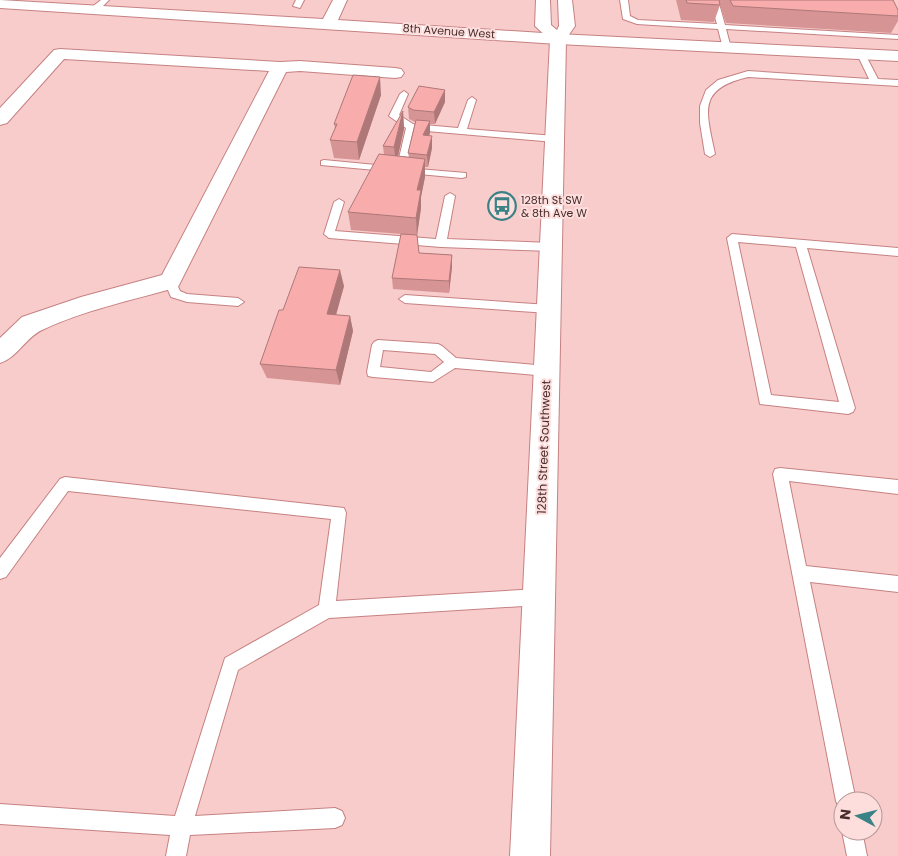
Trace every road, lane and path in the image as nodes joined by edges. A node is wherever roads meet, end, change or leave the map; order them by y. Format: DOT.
graph roads {
  1 [pos="340,0"];
  2 [pos="543,0"];
  3 [pos="565,0"];
  4 [pos="624,0"];
  5 [pos="714,0"];
  6 [pos="0,3"];
  7 [pos="16,4"];
  8 [pos="100,4"];
  9 [pos="0,18"];
  10 [pos="329,23"];
  11 [pos="721,27"];
  12 [pos="898,37"];
  13 [pos="558,39"];
  14 [pos="727,48"];
  15 [pos="861,54"];
  16 [pos="898,56"];
  17 [pos="280,67"];
  18 [pos="395,73"];
  19 [pos="875,81"];
  20 [pos="898,83"];
  21 [pos="404,94"];
  22 [pos="472,100"];
  23 [pos="0,119"];
  24 [pos="411,127"];
  25 [pos="461,132"];
  26 [pos="555,139"];
  27 [pos="710,154"];
  28 [pos="324,164"];
  29 [pos="401,170"];
  30 [pos="462,175"];
  31 [pos="450,196"];
  32 [pos="340,202"];
  33 [pos="441,243"];
  34 [pos="801,245"];
  35 [pos="551,247"];
  36 [pos="898,252"];
  37 [pos="170,281"];
  38 [pos="405,299"];
  39 [pos="238,302"];
  40 [pos="549,309"];
  41 [pos="0,354"];
  42 [pos="453,363"];
  43 [pos="547,371"];
  44 [pos="898,486"];
  45 [pos="0,571"];
  46 [pos="800,573"];
  47 [pos="898,584"];
  48 [pos="539,597"];
  49 [pos="327,610"];
  50 [pos="844,791"];
  51 [pos="0,814"];
  52 [pos="335,818"];
  53 [pos="182,826"];
  54 [pos="854,841"];
  55 [pos="176,856"];
  56 [pos="530,856"];
  57 [pos="857,856"];
  1 -- 10 [label="street"];
  2 -- 13 [label="street"];
  3 -- 13 [label="street, 128th Street Southwest"];
  4 -- 11 [label="lane"];
  5 -- 11 [label="lane"];
  6 -- 7 [label="street, 8th Avenue West"];
  7 -- 8 [label="street, 8th Avenue West"];
  7 -- 9 [label="street"];
  8 -- 10 [label="street, 8th Avenue West"];
  10 -- 13 [label="street, 8th Avenue West"];
  11 -- 12 [label="lane"];
  11 -- 14 [label="lane"];
  13 -- 14 [label="street, 8th Avenue West"];
  13 -- 26 [label="street, 128th Street Southwest"];
  14 -- 15 [label="street, 8th Avenue West"];
  15 -- 16 [label="street, 8th Avenue West"];
  15 -- 19 [label="lane"];
  17 -- 18 [label="street"];
  17 -- 23 [label="street"];
  17 -- 37 [label="street"];
  19 -- 20 [label="lane"];
  19 -- 27 [label="lane"];
  21 -- 24 [label="lane"];
  22 -- 25 [label="lane"];
  24 -- 25 [label="lane"];
  24 -- 29 [label="lane"];
  25 -- 26 [label="lane"];
  26 -- 35 [label="street, 128th Street Southwest"];
  28 -- 29 [label="lane"];
  29 -- 30 [label="lane"];
  31 -- 33 [label="lane"];
  32 -- 33 [label="lane"];
  33 -- 35 [label="lane"];
  34 -- 34 [label="lane"];
  34 -- 36 [label="lane"];
  35 -- 40 [label="street, 128th Street Southwest"];
  37 -- 39 [label="lane"];
  37 -- 41 [label="street"];
  38 -- 40 [label="lane"];
  40 -- 43 [label="street, 128th Street Southwest"];
  42 -- 42 [label="lane"];
  42 -- 43 [label="lane"];
  43 -- 48 [label="street, 128th Street Southwest"];
  44 -- 46 [label="lane"];
  45 -- 49 [label="lane"];
  46 -- 47 [label="lane"];
  46 -- 50 [label="lane"];
  48 -- 49 [label="lane"];
  48 -- 56 [label="street, 128th Street Southwest"];
  49 -- 53 [label="lane"];
  51 -- 53 [label="lane"];
  52 -- 53 [label="lane"];
  53 -- 55 [label="lane"];
  54 -- 57 [label="lane"];
}
